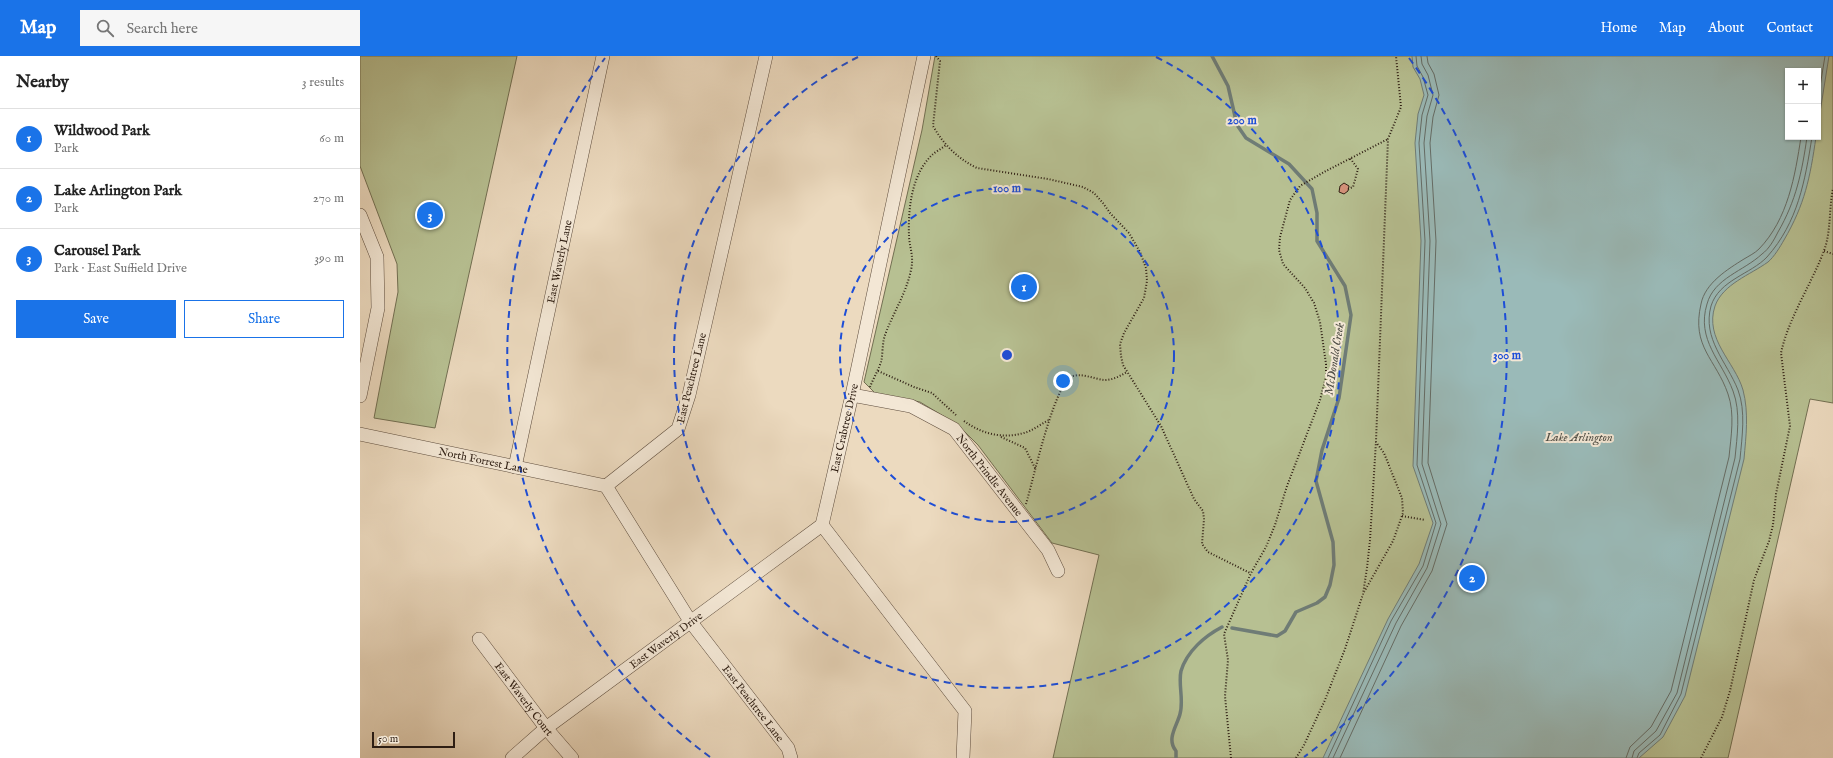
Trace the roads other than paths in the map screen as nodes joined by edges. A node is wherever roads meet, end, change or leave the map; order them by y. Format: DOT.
graph roads {
  1 [pos="603,56"];
  2 [pos="766,56"];
  3 [pos="924,56"];
  4 [pos="360,215"];
  5 [pos="852,395"];
  6 [pos="360,396"];
  7 [pos="360,434"];
  8 [pos="515,467"];
  9 [pos="606,486"];
  10 [pos="822,525"];
  11 [pos="1058,571"];
  12 [pos="690,621"];
  13 [pos="479,639"];
  14 [pos="546,728"];
  15 [pos="512,758"];
  16 [pos="572,758"];
  17 [pos="790,758"];
  18 [pos="963,758"];
  1 -- 8 [label="street, East Waverly Lane"];
  2 -- 9 [label="street, East Peachtree Lane"];
  3 -- 5 [label="street, East Crabtree Drive"];
  4 -- 6 [label="street"];
  5 -- 10 [label="street, East Crabtree Drive"];
  5 -- 11 [label="street, North Prindle Avenue"];
  7 -- 8 [label="street, North Forrest Lane"];
  8 -- 9 [label="street, North Forrest Lane"];
  9 -- 12 [label="street, East Peachtree Lane"];
  10 -- 12 [label="street, East Waverly Drive"];
  10 -- 18 [label="street"];
  12 -- 14 [label="street, East Waverly Drive"];
  12 -- 17 [label="street, East Peachtree Lane"];
  13 -- 14 [label="street, East Waverly Court"];
  14 -- 15 [label="street, East Waverly Drive"];
  14 -- 16 [label="street, East Waverly Court"];
}
